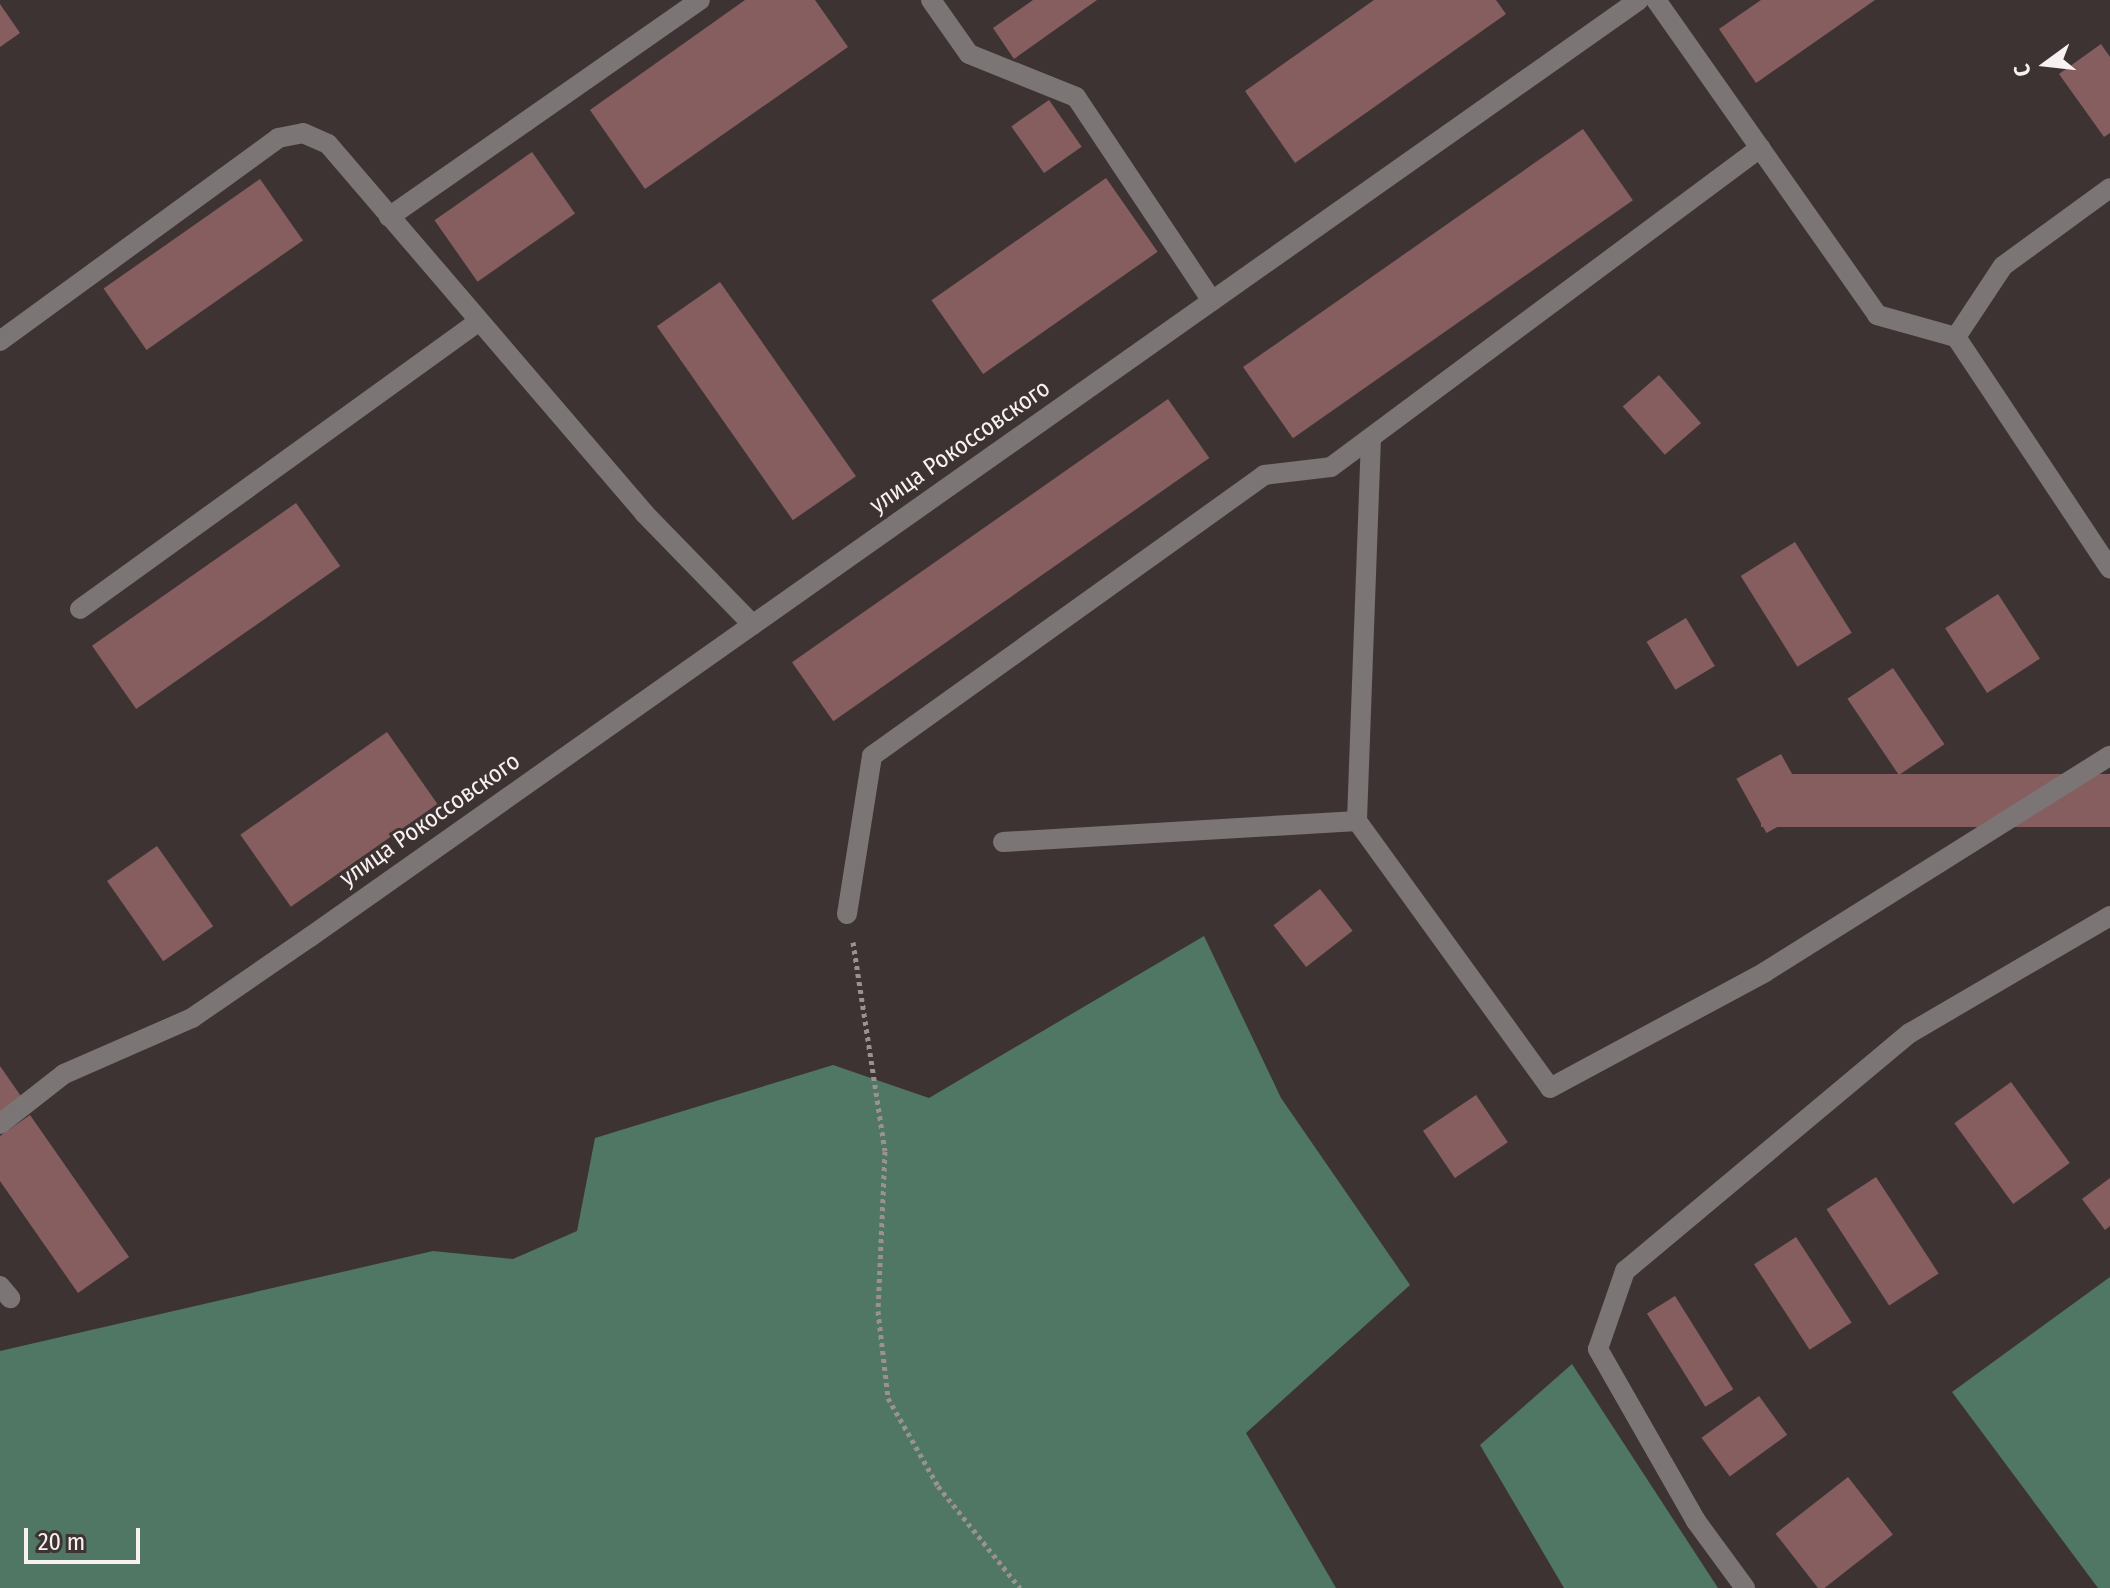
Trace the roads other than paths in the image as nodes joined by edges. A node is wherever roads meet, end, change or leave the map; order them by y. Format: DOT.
graph roads {
  1 [pos="700,0"];
  2 [pos="931,0"];
  3 [pos="1639,0"];
  4 [pos="1656,0"];
  5 [pos="1760,148"];
  6 [pos="2110,188"];
  7 [pos="389,217"];
  8 [pos="1212,301"];
  9 [pos="479,321"];
  10 [pos="1956,337"];
  11 [pos="0,341"];
  12 [pos="1371,438"];
  13 [pos="2110,569"];
  14 [pos="80,609"];
  15 [pos="753,625"];
  16 [pos="2110,756"];
  17 [pos="1357,821"];
  18 [pos="1003,842"];
  19 [pos="847,914"];
  20 [pos="2110,916"];
  21 [pos="0,1124"];
  22 [pos="1745,1588"];
  1 -- 7 [label="street"];
  2 -- 8 [label="street"];
  3 -- 8 [label="street, улица Рокоссовского"];
  4 -- 5 [label="street"];
  5 -- 10 [label="street"];
  5 -- 12 [label="street"];
  6 -- 10 [label="street"];
  7 -- 9 [label="street"];
  7 -- 11 [label="street"];
  8 -- 15 [label="street, улица Рокоссовского"];
  9 -- 14 [label="street"];
  9 -- 15 [label="street"];
  10 -- 13 [label="street"];
  12 -- 17 [label="street"];
  12 -- 19 [label="street"];
  15 -- 21 [label="street, улица Рокоссовского"];
  16 -- 17 [label="street"];
  17 -- 18 [label="street"];
  20 -- 22 [label="street"];
}
